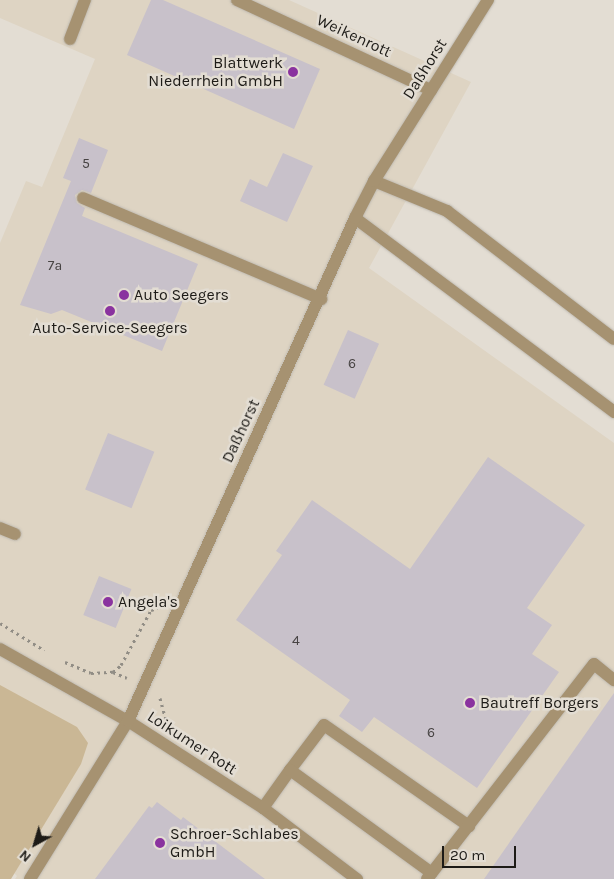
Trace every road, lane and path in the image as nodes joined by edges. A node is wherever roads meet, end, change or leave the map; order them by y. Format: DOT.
graph roads {
  1 [pos="85,0"];
  2 [pos="236,0"];
  3 [pos="488,0"];
  4 [pos="70,39"];
  5 [pos="431,90"];
  6 [pos="374,182"];
  7 [pos="84,198"];
  8 [pos="355,218"];
  9 [pos="321,299"];
  10 [pos="614,339"];
  11 [pos="614,412"];
  12 [pos="0,528"];
  13 [pos="15,534"];
  14 [pos="176,615"];
  15 [pos="0,623"];
  16 [pos="0,649"];
  17 [pos="49,653"];
  18 [pos="62,660"];
  19 [pos="113,672"];
  20 [pos="614,680"];
  21 [pos="143,686"];
  22 [pos="128,721"];
  23 [pos="290,770"];
  24 [pos="263,808"];
  25 [pos="469,826"];
  26 [pos="430,876"];
  27 [pos="30,879"];
  28 [pos="357,879"];
  1 -- 4 [label="street"];
  2 -- 5 [label="street, Weikenrott"];
  3 -- 5 [label="street, Daßhorst"];
  5 -- 6 [label="street, Daßhorst"];
  6 -- 8 [label="street, Daßhorst"];
  6 -- 10 [label="street"];
  7 -- 9 [label="street"];
  8 -- 9 [label="street, Daßhorst"];
  8 -- 11 [label="street"];
  9 -- 14 [label="street, Daßhorst"];
  12 -- 13 [label="street"];
  14 -- 19 [label="path"];
  14 -- 21 [label="street, Daßhorst"];
  15 -- 17 [label="path"];
  16 -- 22 [label="street, Loikumer Rott"];
  18 -- 19 [label="path"];
  19 -- 21 [label="path"];
  20 -- 25 [label="street"];
  21 -- 22 [label="street, Daßhorst"];
  22 -- 24 [label="street, Loikumer Rott"];
  22 -- 27 [label="street, Daßhorst"];
  23 -- 24 [label="street"];
  23 -- 25 [label="street"];
  23 -- 26 [label="street"];
  24 -- 28 [label="street, Loikumer Rott"];
  25 -- 26 [label="street"];
}
